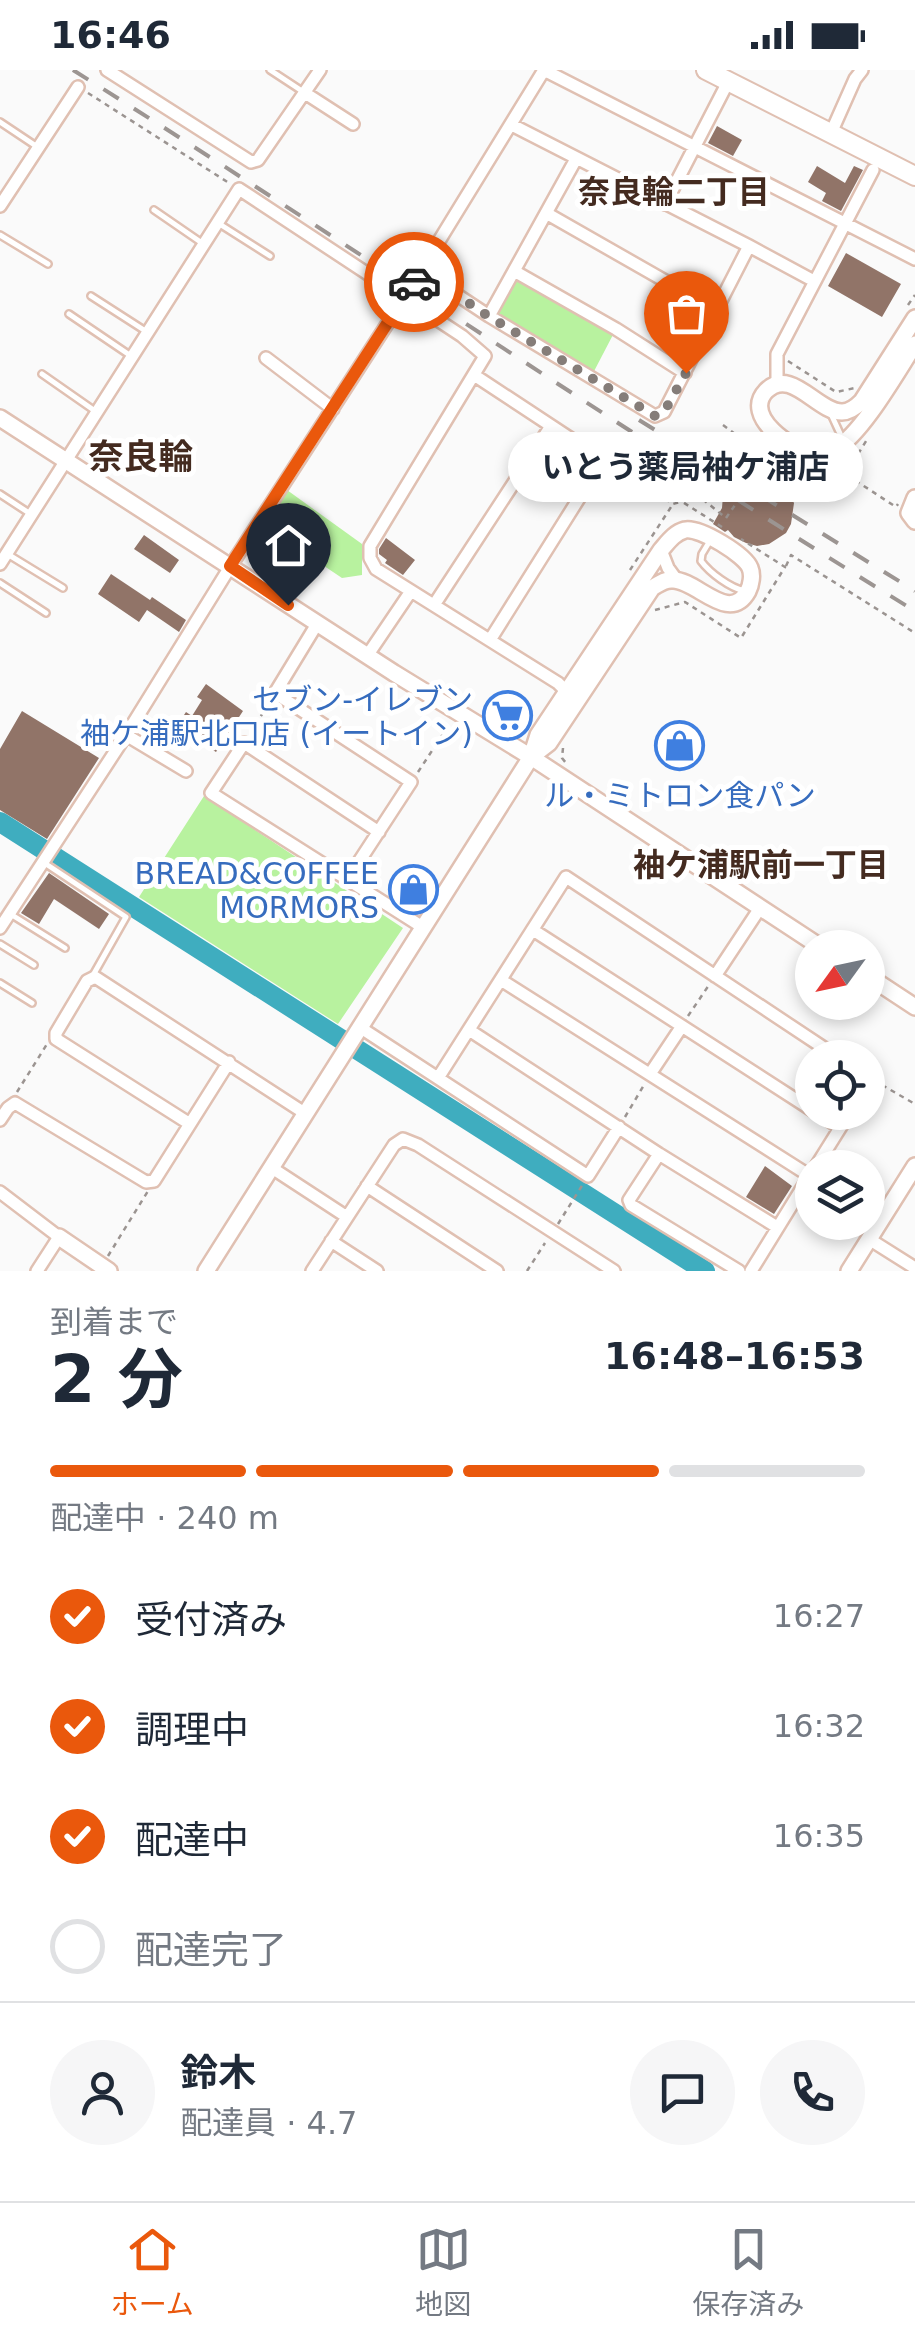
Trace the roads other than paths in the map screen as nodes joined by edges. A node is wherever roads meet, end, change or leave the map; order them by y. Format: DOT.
graph roads {
  1 [pos="106,70"];
  2 [pos="270,70"];
  3 [pos="320,70"];
  4 [pos="544,70"];
  5 [pos="706,70"];
  6 [pos="862,70"];
  7 [pos="728,82"];
  8 [pos="78,87"];
  9 [pos="305,93"];
  10 [pos="0,122"];
  11 [pos="353,124"];
  12 [pos="512,125"];
  13 [pos="830,133"];
  14 [pos="693,147"];
  15 [pos="38,148"];
  16 [pos="576,159"];
  17 [pos="873,170"];
  18 [pos="915,176"];
  19 [pos="665,204"];
  20 [pos="0,206"];
  21 [pos="154,210"];
  22 [pos="546,213"];
  23 [pos="844,222"];
  24 [pos="218,223"];
  25 [pos="0,234"];
  26 [pos="205,245"];
  27 [pos="749,246"];
  28 [pos="270,256"];
  29 [pos="915,260"];
  30 [pos="48,264"];
  31 [pos="421,271"];
  32 [pos="514,271"];
  33 [pos="814,281"];
  34 [pos="91,296"];
  35 [pos="404,298"];
  36 [pos="716,310"];
  37 [pos="69,314"];
  38 [pos="910,314"];
  39 [pos="488,316"];
  40 [pos="149,333"];
  41 [pos="908,353"];
  42 [pos="133,358"];
  43 [pos="266,358"];
  44 [pos="686,373"];
  45 [pos="42,374"];
  46 [pos="474,375"];
  47 [pos="778,384"];
  48 [pos="827,407"];
  49 [pos="333,409"];
  50 [pos="98,412"];
  51 [pos="0,418"];
  52 [pos="552,426"];
  53 [pos="844,442"];
  54 [pos="66,462"];
  55 [pos="0,494"];
  56 [pos="910,496"];
  57 [pos="32,515"];
  58 [pos="915,521"];
  59 [pos="719,534"];
  60 [pos="662,550"];
  61 [pos="3,559"];
  62 [pos="230,566"];
  63 [pos="676,579"];
  64 [pos="0,583"];
  65 [pos="63,588"];
  66 [pos="411,591"];
  67 [pos="748,591"];
  68 [pos="434,606"];
  69 [pos="46,612"];
  70 [pos="318,624"];
  71 [pos="490,640"];
  72 [pos="367,656"];
  73 [pos="566,691"];
  74 [pos="126,735"];
  75 [pos="530,757"];
  76 [pos="186,771"];
  77 [pos="379,832"];
  78 [pos="42,862"];
  79 [pos="348,880"];
  80 [pos="760,908"];
  81 [pos="10,914"];
  82 [pos="0,928"];
  83 [pos="424,928"];
  84 [pos="533,930"];
  85 [pos="802,930"];
  86 [pos="0,944"];
  87 [pos="65,948"];
  88 [pos="34,965"];
  89 [pos="715,976"];
  90 [pos="91,980"];
  91 [pos="501,980"];
  92 [pos="0,984"];
  93 [pos="885,987"];
  94 [pos="32,1003"];
  95 [pos="915,1006"];
  96 [pos="682,1026"];
  97 [pos="362,1028"];
  98 [pos="469,1030"];
  99 [pos="812,1040"];
  100 [pos="229,1062"];
  101 [pos="650,1074"];
  102 [pos="438,1078"];
  103 [pos="795,1098"];
  104 [pos="306,1114"];
  105 [pos="0,1120"];
  106 [pos="190,1124"];
  107 [pos="620,1127"];
  108 [pos="659,1154"];
  109 [pos="795,1162"];
  110 [pos="915,1166"];
  111 [pos="272,1168"];
  112 [pos="367,1186"];
  113 [pos="0,1192"];
  114 [pos="795,1199"];
  115 [pos="885,1214"];
  116 [pos="347,1217"];
  117 [pos="777,1228"];
  118 [pos="59,1237"];
  119 [pos="868,1240"];
  120 [pos="871,1240"];
  121 [pos="331,1242"];
  122 [pos="915,1268"];
  123 [pos="105,1269"];
  124 [pos="36,1271"];
  125 [pos="206,1271"];
  126 [pos="312,1271"];
  127 [pos="376,1271"];
  128 [pos="497,1271"];
  129 [pos="614,1271"];
  130 [pos="739,1271"];
  131 [pos="751,1271"];
  132 [pos="849,1271"];
  1 -- 9 [label="street"];
  2 -- 9 [label="lane"];
  3 -- 9 [label="street"];
  4 -- 12 [label="street"];
  4 -- 14 [label="street"];
  5 -- 7 [label="main road"];
  6 -- 13 [label="street"];
  7 -- 13 [label="main road"];
  7 -- 14 [label="street"];
  8 -- 15 [label="street"];
  9 -- 11 [label="street"];
  10 -- 15 [label="lane"];
  12 -- 16 [label="street"];
  12 -- 31 [label="street"];
  13 -- 18 [label="main road"];
  14 -- 19 [label="street"];
  14 -- 23 [label="street"];
  15 -- 20 [label="street"];
  16 -- 19 [label="street"];
  16 -- 22 [label="street"];
  17 -- 23 [label="street"];
  19 -- 27 [label="street"];
  21 -- 26 [label="lane"];
  22 -- 32 [label="street"];
  22 -- 36 [label="street"];
  23 -- 29 [label="street"];
  23 -- 33 [label="street"];
  24 -- 26 [label="street"];
  24 -- 28 [label="lane"];
  24 -- 35 [label="street"];
  25 -- 30 [label="lane"];
  26 -- 40 [label="street"];
  27 -- 33 [label="street"];
  27 -- 36 [label="street"];
  31 -- 35 [label="street"];
  31 -- 39 [label="street"];
  32 -- 39 [label="street"];
  32 -- 44 [label="street"];
  33 -- 47 [label="street"];
  34 -- 40 [label="lane"];
  35 -- 46 [label="street"];
  35 -- 49 [label="street"];
  36 -- 44 [label="street"];
  37 -- 42 [label="lane"];
  38 -- 41 [label="street"];
  39 -- 44 [label="street"];
  40 -- 42 [label="street"];
  41 -- 48 [label="street"];
  41 -- 53 [label="street"];
  42 -- 50 [label="street"];
  43 -- 49 [label="street"];
  45 -- 50 [label="lane"];
  46 -- 52 [label="street"];
  46 -- 66 [label="street"];
  47 -- 48 [label="street"];
  47 -- 53 [label="street"];
  48 -- 53 [label="lane"];
  49 -- 62 [label="street"];
  50 -- 54 [label="street"];
  51 -- 54 [label="street"];
  52 -- 68 [label="street"];
  52 -- 71 [label="street"];
  54 -- 57 [label="street"];
  54 -- 62 [label="street"];
  55 -- 57 [label="lane"];
  56 -- 58 [label="street"];
  57 -- 61 [label="street"];
  59 -- 60 [label="street"];
  59 -- 67 [label="street"];
  59 -- 67 [label="lane"];
  60 -- 63 [label="street"];
  60 -- 73 [label="street"];
  61 -- 65 [label="lane"];
  62 -- 70 [label="street"];
  62 -- 74 [label="street"];
  63 -- 67 [label="street"];
  63 -- 75 [label="street"];
  64 -- 69 [label="lane"];
  66 -- 68 [label="street"];
  66 -- 72 [label="street"];
  68 -- 71 [label="street"];
  70 -- 72 [label="street"];
  70 -- 77 [label="street"];
  71 -- 73 [label="street"];
  72 -- 75 [label="street"];
  73 -- 75 [label="street"];
  74 -- 76 [label="street"];
  74 -- 78 [label="street"];
  75 -- 80 [label="street"];
  75 -- 83 [label="street"];
  77 -- 79 [label="street"];
  77 -- 79 [label="street"];
  78 -- 81 [label="street"];
  78 -- 90 [label="lane"];
  79 -- 83 [label="street"];
  80 -- 85 [label="street"];
  80 -- 89 [label="street"];
  81 -- 82 [label="street"];
  81 -- 87 [label="lane"];
  83 -- 97 [label="street"];
  84 -- 89 [label="street"];
  84 -- 91 [label="street"];
  84 -- 96 [label="street"];
  86 -- 88 [label="lane"];
  89 -- 99 [label="street"];
  90 -- 100 [label="street"];
  90 -- 106 [label="street"];
  91 -- 98 [label="street"];
  91 -- 101 [label="street"];
  92 -- 94 [label="lane"];
  93 -- 95 [label="street"];
  96 -- 101 [label="street"];
  96 -- 103 [label="street"];
  97 -- 102 [label="street"];
  97 -- 104 [label="street"];
  98 -- 102 [label="street"];
  98 -- 107 [label="street"];
  100 -- 104 [label="street"];
  100 -- 106 [label="street"];
  101 -- 109 [label="street"];
  102 -- 107 [label="street"];
  104 -- 111 [label="street"];
  105 -- 106 [label="street"];
  107 -- 108 [label="street"];
  108 -- 117 [label="street"];
  108 -- 130 [label="street"];
  110 -- 115 [label="street"];
  111 -- 116 [label="street"];
  111 -- 125 [label="street"];
  112 -- 116 [label="street"];
  112 -- 128 [label="street"];
  112 -- 129 [label="street"];
  113 -- 118 [label="street"];
  114 -- 117 [label="street"];
  116 -- 121 [label="street"];
  117 -- 131 [label="street"];
  118 -- 123 [label="street"];
  118 -- 124 [label="street"];
  119 -- 132 [label="street"];
  120 -- 122 [label="street"];
  121 -- 126 [label="street"];
  121 -- 127 [label="street"];
}
